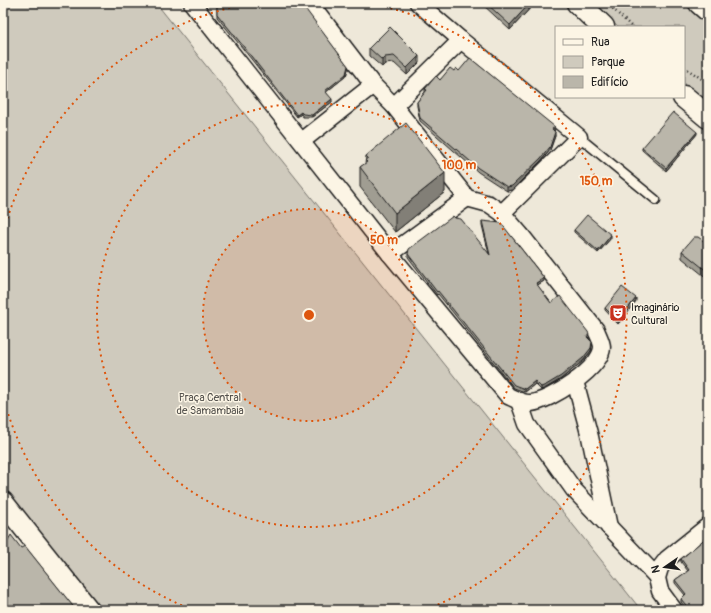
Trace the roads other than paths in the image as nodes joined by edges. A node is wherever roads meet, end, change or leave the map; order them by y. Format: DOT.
graph roads {
  1 [pos="192,3"];
  2 [pos="310,3"];
  3 [pos="418,3"];
  4 [pos="578,3"];
  5 [pos="700,3"];
  6 [pos="708,10"];
  7 [pos="602,26"];
  8 [pos="461,40"];
  9 [pos="373,85"];
  10 [pos="685,98"];
  11 [pos="394,106"];
  12 [pos="708,117"];
  13 [pos="579,138"];
  14 [pos="302,141"];
  15 [pos="467,198"];
  16 [pos="656,200"];
  17 [pos="502,213"];
  18 [pos="390,254"];
  19 [pos="575,381"];
  20 [pos="519,401"];
  21 [pos="3,502"];
  22 [pos="708,526"];
  23 [pos="609,527"];
  24 [pos="658,577"];
  25 [pos="89,610"];
  26 [pos="674,610"];
  1 -- 14 [label="street"];
  2 -- 9 [label="street"];
  3 -- 8 [label="street"];
  4 -- 7 [label="main road"];
  5 -- 6 [label="main road"];
  8 -- 11 [label="street"];
  8 -- 13 [label="street"];
  9 -- 11 [label="street"];
  9 -- 14 [label="street"];
  10 -- 12 [label="main road"];
  11 -- 15 [label="street"];
  13 -- 16 [label="lane"];
  13 -- 17 [label="street"];
  14 -- 18 [label="street"];
  15 -- 17 [label="street"];
  15 -- 18 [label="street"];
  17 -- 19 [label="street"];
  18 -- 20 [label="street"];
  19 -- 20 [label="street"];
  19 -- 23 [label="street"];
  20 -- 23 [label="street"];
  21 -- 25 [label="street"];
  22 -- 24 [label="street"];
  23 -- 24 [label="street"];
  24 -- 26 [label="street"];
}
